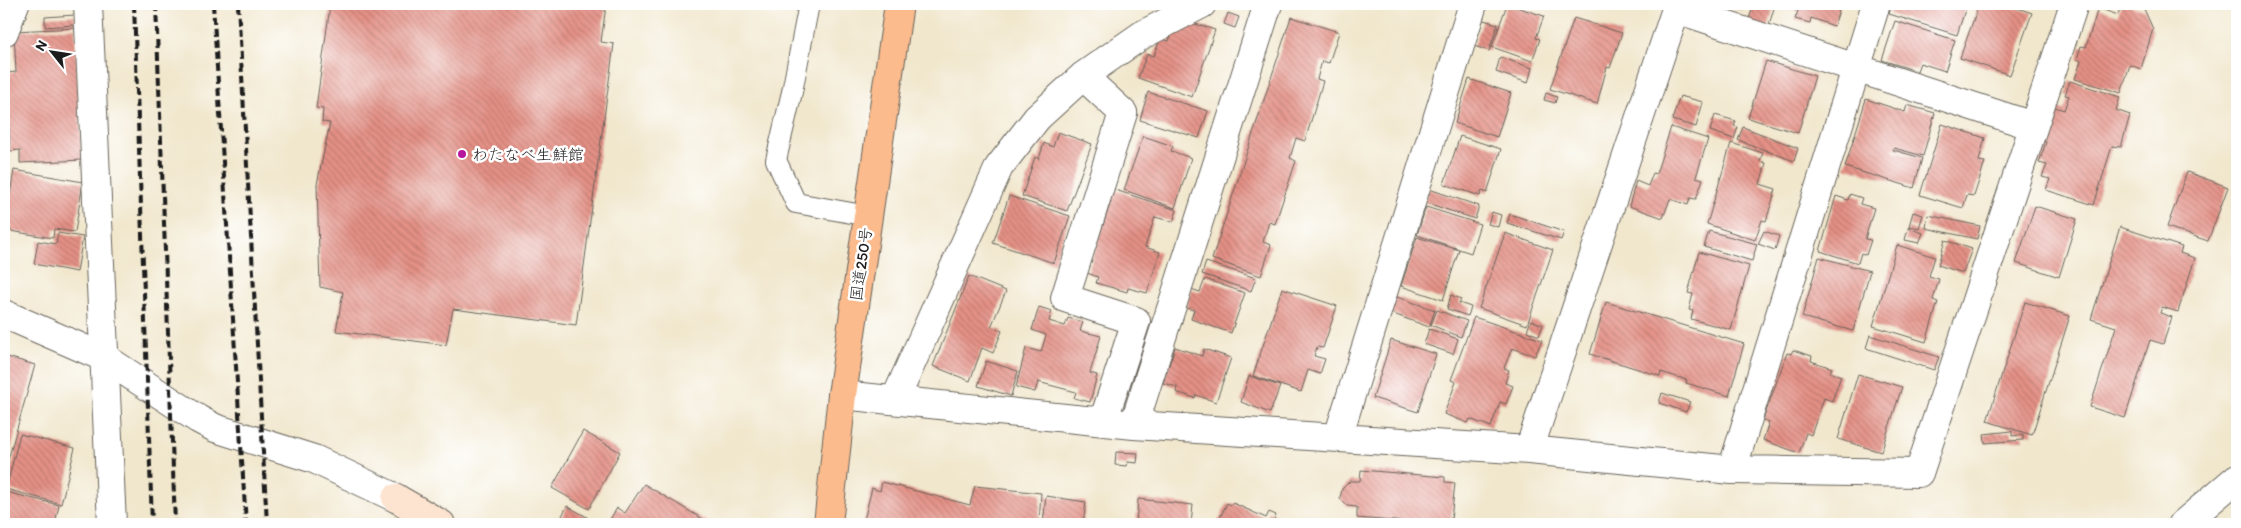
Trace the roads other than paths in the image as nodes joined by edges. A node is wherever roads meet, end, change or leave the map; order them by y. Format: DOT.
graph roads {
  1 [pos="15,4"];
  2 [pos="88,4"];
  3 [pos="809,4"];
  4 [pos="899,4"];
  5 [pos="1202,4"];
  6 [pos="1268,4"];
  7 [pos="1473,4"];
  8 [pos="1876,4"];
  9 [pos="2074,4"];
  10 [pos="1671,6"];
  11 [pos="4,32"];
  12 [pos="1856,68"];
  13 [pos="1083,76"];
  14 [pos="2033,126"];
  15 [pos="868,216"];
  16 [pos="4,314"];
  17 [pos="102,357"];
  18 [pos="842,395"];
  19 [pos="895,400"];
  20 [pos="1103,422"];
  21 [pos="1134,425"];
  22 [pos="1338,437"];
  23 [pos="1529,450"];
  24 [pos="1732,470"];
  25 [pos="2237,478"];
  26 [pos="112,524"];
  27 [pos="441,524"];
  28 [pos="828,524"];
  29 [pos="2182,524"];
  1 -- 11 [label="street"];
  2 -- 17 [label="street"];
  3 -- 15 [label="lane"];
  4 -- 15 [label="highway, 国道250号"];
  5 -- 13 [label="street"];
  6 -- 21 [label="street"];
  7 -- 22 [label="street"];
  8 -- 12 [label="street"];
  9 -- 14 [label="street"];
  10 -- 12 [label="street"];
  10 -- 23 [label="street"];
  12 -- 14 [label="street"];
  12 -- 24 [label="street"];
  13 -- 19 [label="street"];
  13 -- 20 [label="street"];
  14 -- 24 [label="street"];
  15 -- 18 [label="highway, 国道250号"];
  16 -- 17 [label="street"];
  17 -- 26 [label="street"];
  17 -- 27 [label="street"];
  18 -- 19 [label="street"];
  18 -- 28 [label="highway, 国道250号"];
  19 -- 20 [label="street"];
  20 -- 21 [label="street"];
  21 -- 22 [label="street"];
  22 -- 23 [label="street"];
  23 -- 24 [label="street"];
  25 -- 29 [label="street"];
}
